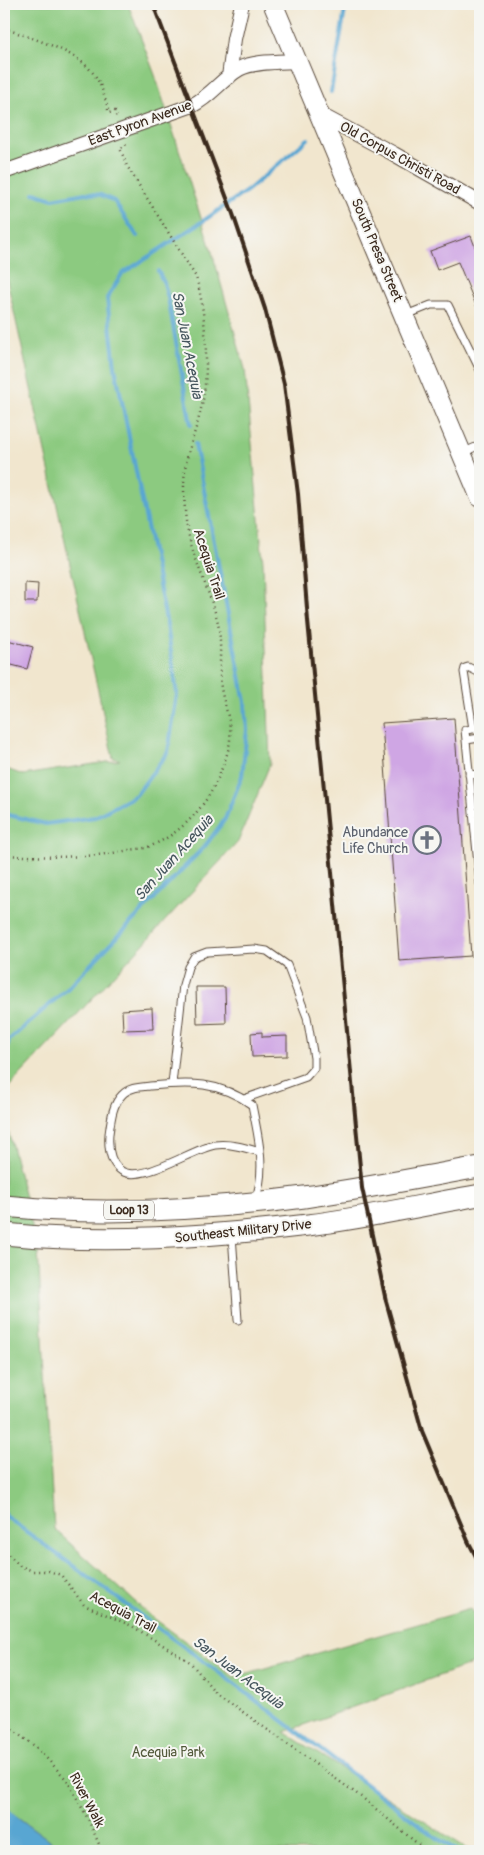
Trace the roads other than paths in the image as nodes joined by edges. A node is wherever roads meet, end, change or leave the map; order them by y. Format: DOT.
graph roads {
  1 [pos="242,4"];
  2 [pos="273,4"];
  3 [pos="297,61"];
  4 [pos="229,78"];
  5 [pos="319,114"];
  6 [pos="4,172"];
  7 [pos="480,203"];
  8 [pos="404,315"];
  9 [pos="480,370"];
  10 [pos="480,445"];
  11 [pos="461,453"];
  12 [pos="480,497"];
  13 [pos="480,673"];
  14 [pos="480,738"];
  15 [pos="466,740"];
  16 [pos="480,774"];
  17 [pos="469,775"];
  18 [pos="476,813"];
  19 [pos="478,853"];
  20 [pos="480,884"];
  21 [pos="172,1084"];
  22 [pos="244,1099"];
  23 [pos="260,1152"];
  24 [pos="480,1167"];
  25 [pos="480,1195"];
  26 [pos="254,1203"];
  27 [pos="4,1206"];
  28 [pos="256,1230"];
  29 [pos="232,1232"];
  30 [pos="4,1234"];
  31 [pos="238,1320"];
  1 -- 4 [label="street"];
  2 -- 3 [label="main road, South Presa Street"];
  3 -- 4 [label="street, East Pyron Avenue"];
  3 -- 5 [label="main road, South Presa Street"];
  4 -- 6 [label="street, East Pyron Avenue"];
  5 -- 7 [label="street, Old Corpus Christi Road"];
  5 -- 8 [label="main road, South Presa Street"];
  8 -- 9 [label="lane"];
  8 -- 11 [label="main road, South Presa Street"];
  10 -- 11 [label="lane"];
  11 -- 12 [label="main road, South Presa Street"];
  13 -- 15 [label="lane"];
  14 -- 15 [label="lane"];
  15 -- 17 [label="lane"];
  16 -- 17 [label="lane"];
  17 -- 18 [label="lane"];
  18 -- 19 [label="lane"];
  19 -- 20 [label="lane"];
  21 -- 22 [label="lane"];
  21 -- 22 [label="lane"];
  21 -- 23 [label="lane"];
  22 -- 23 [label="lane"];
  23 -- 26 [label="lane"];
  24 -- 26 [label="main road, Southeast Military Drive / Loop 13"];
  25 -- 28 [label="main road, Southeast Military Drive / Loop 13"];
  26 -- 27 [label="main road, Southeast Military Drive / Loop 13"];
  26 -- 28 [label="main road"];
  28 -- 29 [label="main road, Southeast Military Drive / Loop 13"];
  29 -- 30 [label="main road, Southeast Military Drive / Loop 13"];
  29 -- 31 [label="lane"];
}
